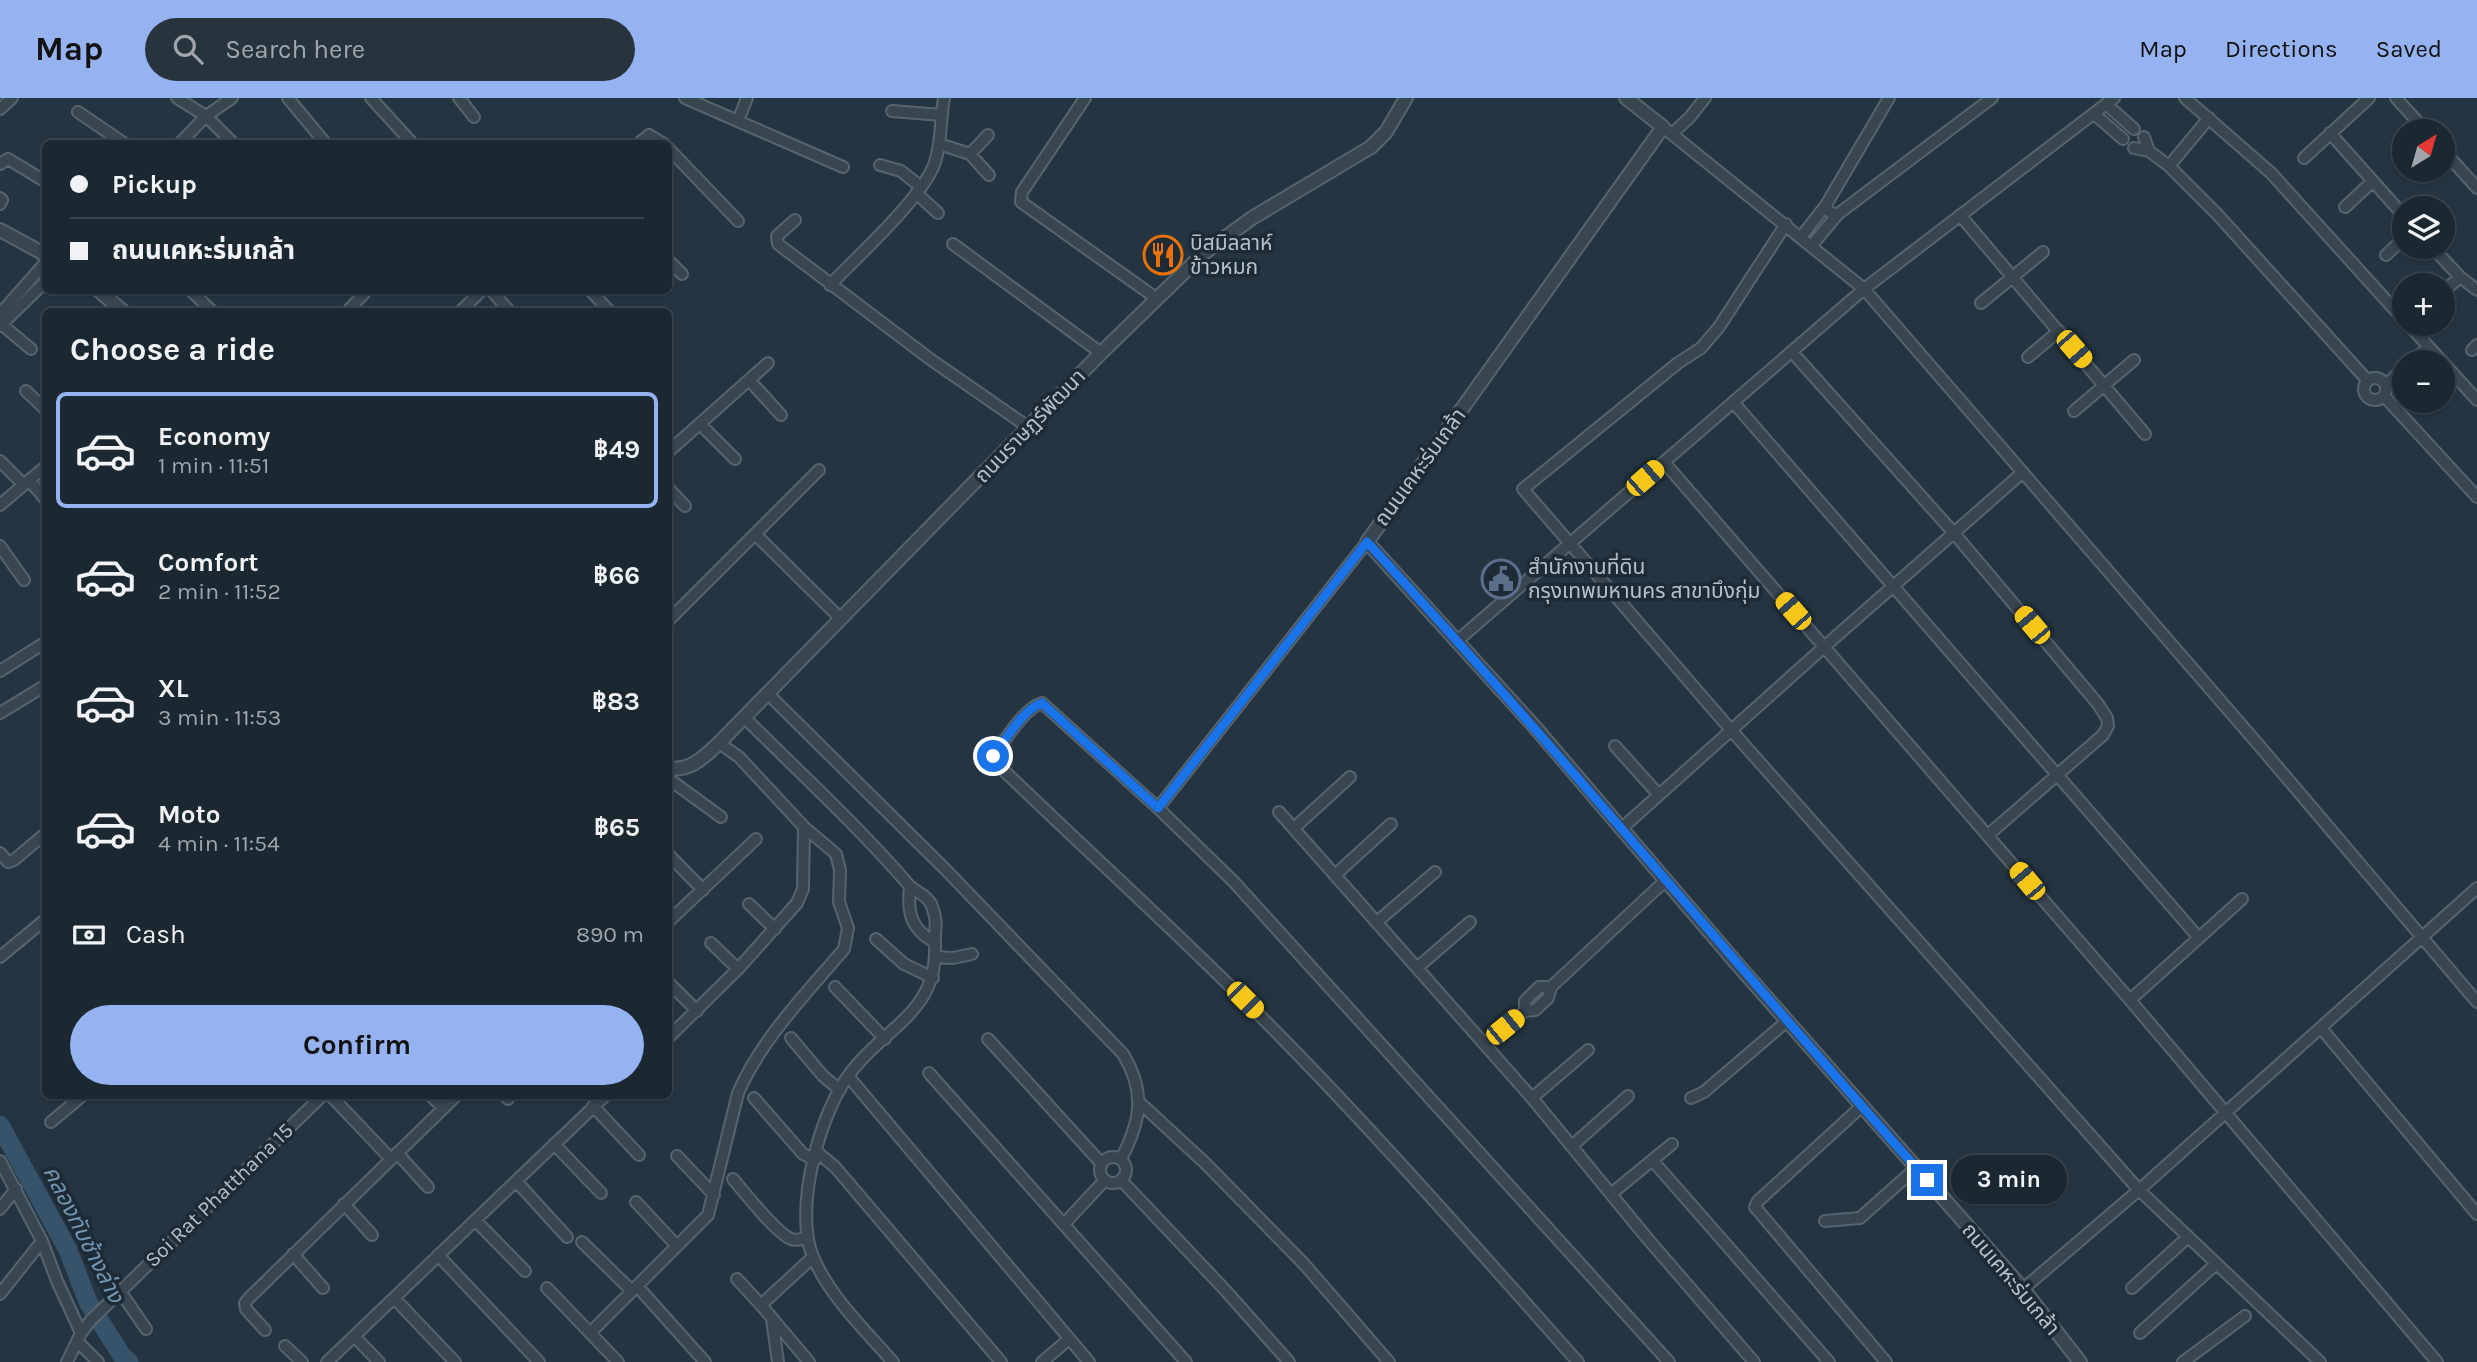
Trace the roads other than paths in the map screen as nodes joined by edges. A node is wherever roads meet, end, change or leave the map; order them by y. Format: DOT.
graph roads {
  1 [pos="12,98"];
  2 [pos="177,98"];
  3 [pos="232,98"];
  4 [pos="288,98"];
  5 [pos="371,98"];
  6 [pos="459,98"];
  7 [pos="685,98"];
  8 [pos="747,98"];
  9 [pos="944,98"];
  10 [pos="1085,98"];
  11 [pos="1406,98"];
  12 [pos="1626,98"];
  13 [pos="1705,98"];
  14 [pos="1889,98"];
  15 [pos="1992,98"];
  16 [pos="2185,98"];
  17 [pos="2369,98"];
  18 [pos="2396,98"];
  19 [pos="2110,101"];
  20 [pos="0,109"];
  21 [pos="892,111"];
  22 [pos="78,112"];
  23 [pos="2094,114"];
  24 [pos="941,115"];
  25 [pos="205,116"];
  26 [pos="474,117"];
  27 [pos="2209,118"];
  28 [pos="2415,119"];
  29 [pos="738,121"];
  30 [pos="2134,129"];
  31 [pos="1668,131"];
  32 [pos="2330,133"];
  33 [pos="988,135"];
  34 [pos="2144,137"];
  35 [pos="2123,139"];
  36 [pos="119,140"];
  37 [pos="183,140"];
  38 [pos="230,140"];
  39 [pos="323,140"];
  40 [pos="409,140"];
  41 [pos="643,140"];
  42 [pos="657,140"];
  43 [pos="939,144"];
  44 [pos="2134,148"];
  45 [pos="2149,151"];
  46 [pos="672,152"];
  47 [pos="970,154"];
  48 [pos="2304,158"];
  49 [pos="2455,163"];
  50 [pos="0,164"];
  51 [pos="880,165"];
  52 [pos="2169,166"];
  53 [pos="844,167"];
  54 [pos="989,175"];
  55 [pos="42,180"];
  56 [pos="2373,181"];
  57 [pos="2477,188"];
  58 [pos="918,190"];
  59 [pos="0,198"];
  60 [pos="2392,202"];
  61 [pos="0,204"];
  62 [pos="1825,205"];
  63 [pos="2345,207"];
  64 [pos="938,213"];
  65 [pos="1838,214"];
  66 [pos="1960,215"];
  67 [pos="795,220"];
  68 [pos="738,221"];
  69 [pos="1786,224"];
  70 [pos="0,230"];
  71 [pos="1801,237"];
  72 [pos="953,244"];
  73 [pos="1812,245"];
  74 [pos="2392,249"];
  75 [pos="2043,252"];
  76 [pos="42,253"];
  77 [pos="2386,255"];
  78 [pos="2443,259"];
  79 [pos="672,264"];
  80 [pos="42,267"];
  81 [pos="682,274"];
  82 [pos="2012,277"];
  83 [pos="2460,277"];
  84 [pos="2455,281"];
  85 [pos="42,285"];
  86 [pos="830,285"];
  87 [pos="1864,289"];
  88 [pos="2477,290"];
  89 [pos="103,294"];
  90 [pos="194,294"];
  91 [pos="363,294"];
  92 [pos="478,294"];
  93 [pos="494,294"];
  94 [pos="594,294"];
  95 [pos="1156,298"];
  96 [pos="1982,303"];
  97 [pos="2392,307"];
  98 [pos="119,308"];
  99 [pos="209,308"];
  100 [pos="351,308"];
  101 [pos="464,308"];
  102 [pos="507,308"];
  103 [pos="606,308"];
  104 [pos="1,322"];
  105 [pos="2059,331"];
  106 [pos="2419,336"];
  107 [pos="2429,346"];
  108 [pos="31,349"];
  109 [pos="2424,350"];
  110 [pos="1792,352"];
  111 [pos="1101,353"];
  112 [pos="2028,358"];
  113 [pos="2134,360"];
  114 [pos="768,363"];
  115 [pos="749,380"];
  116 [pos="2368,381"];
  117 [pos="2392,383"];
  118 [pos="2104,384"];
  119 [pos="26,391"];
  120 [pos="2385,391"];
  121 [pos="2477,400"];
  122 [pos="1733,402"];
  123 [pos="42,406"];
  124 [pos="2074,411"];
  125 [pos="781,415"];
  126 [pos="700,424"];
  127 [pos="1028,427"];
  128 [pos="2145,434"];
  129 [pos="672,448"];
  130 [pos="735,459"];
  131 [pos="0,461"];
  132 [pos="1664,462"];
  133 [pos="42,469"];
  134 [pos="818,470"];
  135 [pos="2022,473"];
  136 [pos="27,482"];
  137 [pos="672,492"];
  138 [pos="42,496"];
  139 [pos="2477,497"];
  140 [pos="0,505"];
  141 [pos="685,506"];
  142 [pos="1953,532"];
  143 [pos="755,534"];
  144 [pos="1367,542"];
  145 [pos="1569,543"];
  146 [pos="0,546"];
  147 [pos="24,580"];
  148 [pos="1893,587"];
  149 [pos="672,617"];
  150 [pos="841,619"];
  151 [pos="1457,641"];
  152 [pos="42,645"];
  153 [pos="1824,646"];
  154 [pos="0,671"];
  155 [pos="42,687"];
  156 [pos="768,694"];
  157 [pos="0,713"];
  158 [pos="745,718"];
  159 [pos="1731,730"];
  160 [pos="719,743"];
  161 [pos="1615,746"];
  162 [pos="672,768"];
  163 [pos="683,769"];
  164 [pos="2056,776"];
  165 [pos="1350,777"];
  166 [pos="672,784"];
  167 [pos="672,786"];
  168 [pos="1659,795"];
  169 [pos="1158,808"];
  170 [pos="1279,812"];
  171 [pos="721,817"];
  172 [pos="1391,824"];
  173 [pos="804,827"];
  174 [pos="1294,828"];
  175 [pos="1621,829"];
  176 [pos="1988,835"];
  177 [pos="42,836"];
  178 [pos="756,839"];
  179 [pos="0,853"];
  180 [pos="672,858"];
  181 [pos="1435,872"];
  182 [pos="1336,874"];
  183 [pos="1666,880"];
  184 [pos="910,887"];
  185 [pos="2477,888"];
  186 [pos="703,890"];
  187 [pos="2242,899"];
  188 [pos="749,904"];
  189 [pos="672,918"];
  190 [pos="1378,921"];
  191 [pos="1470,922"];
  192 [pos="42,926"];
  193 [pos="775,929"];
  194 [pos="2422,937"];
  195 [pos="2199,938"];
  196 [pos="876,939"];
  197 [pos="934,942"];
  198 [pos="711,943"];
  199 [pos="972,954"];
  200 [pos="0,957"];
  201 [pos="936,957"];
  202 [pos="1418,967"];
  203 [pos="737,969"];
  204 [pos="933,978"];
  205 [pos="672,986"];
  206 [pos="835,987"];
  207 [pos="2130,1000"];
  208 [pos="2477,1003"];
  209 [pos="697,1011"];
  210 [pos="1787,1021"];
  211 [pos="2321,1028"];
  212 [pos="672,1034"];
  213 [pos="791,1038"];
  214 [pos="885,1039"];
  215 [pos="988,1040"];
  216 [pos="1485,1044"];
  217 [pos="1588,1050"];
  218 [pos="929,1073"];
  219 [pos="848,1076"];
  220 [pos="840,1090"];
  221 [pos="1628,1096"];
  222 [pos="754,1098"];
  223 [pos="1532,1098"];
  224 [pos="1691,1098"];
  225 [pos="78,1099"];
  226 [pos="304,1099"];
  227 [pos="319,1099"];
  228 [pos="334,1099"];
  229 [pos="434,1099"];
  230 [pos="453,1099"];
  231 [pos="601,1099"];
  232 [pos="1139,1102"];
  233 [pos="311,1106"];
  234 [pos="593,1106"];
  235 [pos="1862,1106"];
  236 [pos="443,1108"];
  237 [pos="2227,1112"];
  238 [pos="51,1122"];
  239 [pos="554,1144"];
  240 [pos="1672,1144"];
  241 [pos="1572,1146"];
  242 [pos="639,1155"];
  243 [pos="394,1156"];
  244 [pos="677,1156"];
  245 [pos="816,1156"];
  246 [pos="1121,1159"];
  247 [pos="0,1161"];
  248 [pos="1653,1161"];
  249 [pos="1102,1164"];
  250 [pos="1916,1168"];
  251 [pos="733,1179"];
  252 [pos="1105,1180"];
  253 [pos="1121,1180"];
  254 [pos="516,1181"];
  255 [pos="428,1187"];
  256 [pos="16,1189"];
  257 [pos="2139,1190"];
  258 [pos="601,1193"];
  259 [pos="1611,1194"];
  260 [pos="714,1195"];
  261 [pos="636,1202"];
  262 [pos="344,1204"];
  263 [pos="0,1209"];
  264 [pos="2477,1214"];
  265 [pos="475,1220"];
  266 [pos="1825,1221"];
  267 [pos="1064,1224"];
  268 [pos="372,1235"];
  269 [pos="567,1237"];
  270 [pos="807,1237"];
  271 [pos="2188,1237"];
  272 [pos="42,1241"];
  273 [pos="582,1242"];
  274 [pos="677,1245"];
  275 [pos="293,1254"];
  276 [pos="438,1255"];
  277 [pos="813,1257"];
  278 [pos="2216,1264"];
  279 [pos="525,1271"];
  280 [pos="737,1279"];
  281 [pos="323,1288"];
  282 [pos="547,1288"];
  283 [pos="635,1288"];
  284 [pos="2132,1288"];
  285 [pos="2022,1289"];
  286 [pos="120,1291"];
  287 [pos="0,1294"];
  288 [pos="394,1298"];
  289 [pos="761,1305"];
  290 [pos="2245,1316"];
  291 [pos="772,1319"];
  292 [pos="146,1329"];
  293 [pos="265,1330"];
  294 [pos="590,1333"];
  295 [pos="2140,1333"];
  296 [pos="354,1336"];
  297 [pos="79,1337"];
  298 [pos="1069,1339"];
  299 [pos="285,1346"];
  300 [pos="67,1362"];
  301 [pos="99,1362"];
  302 [pos="302,1362"];
  303 [pos="327,1362"];
  304 [pos="379,1362"];
  305 [pos="455,1362"];
  306 [pos="539,1362"];
  307 [pos="618,1362"];
  308 [pos="705,1362"];
  309 [pos="778,1362"];
  310 [pos="809,1362"];
  311 [pos="893,1362"];
  312 [pos="1001,1362"];
  313 [pos="1042,1362"];
  314 [pos="1089,1362"];
  315 [pos="1186,1362"];
  316 [pos="1289,1362"];
  317 [pos="1389,1362"];
  318 [pos="1578,1362"];
  319 [pos="1669,1362"];
  320 [pos="1754,1362"];
  321 [pos="1829,1362"];
  322 [pos="1886,1362"];
  323 [pos="2080,1362"];
  324 [pos="2183,1362"];
  325 [pos="2320,1362"];
  326 [pos="2437,1362"];
  1 -- 20 [label="street"];
  2 -- 25 [label="street"];
  3 -- 25 [label="street"];
  4 -- 39 [label="street"];
  5 -- 40 [label="street"];
  6 -- 26 [label="street"];
  7 -- 29 [label="street"];
  8 -- 29 [label="street"];
  9 -- 24 [label="street"];
  10 -- 95 [label="street"];
  11 -- 95 [label="street, ถนนราษฏร์พัฒนา"];
  12 -- 31 [label="street"];
  13 -- 31 [label="street"];
  14 -- 62 [label="street"];
  15 -- 65 [label="street"];
  16 -- 27 [label="street"];
  17 -- 32 [label="street"];
  18 -- 28 [label="street"];
  19 -- 23 [label="street"];
  19 -- 30 [label="street"];
  21 -- 24 [label="street"];
  22 -- 36 [label="street"];
  23 -- 35 [label="street"];
  23 -- 66 [label="street"];
  24 -- 43 [label="street"];
  25 -- 37 [label="street"];
  25 -- 38 [label="street"];
  27 -- 52 [label="street"];
  27 -- 97 [label="street"];
  29 -- 53 [label="street"];
  31 -- 69 [label="street"];
  31 -- 144 [label="street, ถนนเคหะร่มเกล้า"];
  32 -- 48 [label="street"];
  32 -- 56 [label="street"];
  33 -- 47 [label="street"];
  34 -- 45 [label="street"];
  41 -- 42 [label="street"];
  43 -- 47 [label="street"];
  43 -- 58 [label="street"];
  44 -- 45 [label="street"];
  45 -- 52 [label="street"];
  46 -- 68 [label="street"];
  47 -- 54 [label="street"];
  49 -- 57 [label="street"];
  50 -- 55 [label="street"];
  51 -- 58 [label="street"];
  52 -- 116 [label="street"];
  56 -- 60 [label="street"];
  56 -- 63 [label="street"];
  58 -- 64 [label="street"];
  58 -- 86 [label="street"];
  59 -- 61 [label="street"];
  62 -- 65 [label="street"];
  62 -- 71 [label="street"];
  65 -- 73 [label="street"];
  66 -- 82 [label="street"];
  66 -- 87 [label="street"];
  67 -- 86 [label="street"];
  69 -- 71 [label="street"];
  69 -- 145 [label="street"];
  70 -- 76 [label="street"];
  71 -- 73 [label="street"];
  72 -- 111 [label="street"];
  73 -- 87 [label="street"];
  74 -- 77 [label="street"];
  75 -- 82 [label="street"];
  78 -- 83 [label="street"];
  79 -- 81 [label="street"];
  80 -- 104 [label="street"];
  82 -- 96 [label="street"];
  82 -- 105 [label="street"];
  83 -- 84 [label="street"];
  83 -- 88 [label="street"];
  85 -- 104 [label="street"];
  86 -- 127 [label="street"];
  87 -- 110 [label="street"];
  87 -- 135 [label="street"];
  89 -- 98 [label="street"];
  90 -- 99 [label="street"];
  91 -- 100 [label="street"];
  92 -- 101 [label="street"];
  93 -- 102 [label="street"];
  94 -- 103 [label="street"];
  95 -- 111 [label="street, ถนนราษฏร์พัฒนา"];
  104 -- 108 [label="street"];
  105 -- 112 [label="street"];
  105 -- 118 [label="street"];
  106 -- 107 [label="street"];
  107 -- 109 [label="street"];
  107 -- 121 [label="street"];
  110 -- 122 [label="street"];
  110 -- 142 [label="street"];
  111 -- 127 [label="street, ถนนราษฏร์พัฒนา"];
  113 -- 118 [label="street"];
  114 -- 115 [label="street"];
  115 -- 125 [label="street"];
  115 -- 126 [label="street"];
  116 -- 120 [label="street"];
  116 -- 120 [label="street"];
  117 -- 120 [label="street"];
  118 -- 124 [label="street"];
  118 -- 128 [label="street"];
  119 -- 123 [label="street"];
  120 -- 139 [label="street"];
  122 -- 132 [label="street"];
  122 -- 148 [label="street"];
  126 -- 129 [label="street"];
  126 -- 130 [label="street"];
  127 -- 150 [label="street, ถนนราษฏร์พัฒนา"];
  131 -- 136 [label="street"];
  132 -- 145 [label="street"];
  132 -- 153 [label="street"];
  133 -- 136 [label="street"];
  134 -- 143 [label="street"];
  135 -- 142 [label="street"];
  135 -- 194 [label="street"];
  136 -- 138 [label="street"];
  136 -- 140 [label="street"];
  137 -- 141 [label="street"];
  142 -- 148 [label="street"];
  142 -- 164 [label="street"];
  143 -- 149 [label="street"];
  143 -- 150 [label="street"];
  144 -- 151 [label="street, ถนนเคหะร่มเกล้า"];
  144 -- 169 [label="street"];
  145 -- 151 [label="street"];
  145 -- 159 [label="street"];
  146 -- 147 [label="street"];
  148 -- 153 [label="street"];
  148 -- 164 [label="street"];
  150 -- 156 [label="street, ถนนราษฏร์พัฒนา"];
  151 -- 175 [label="street, ถนนเคหะร่มเกล้า"];
  152 -- 154 [label="street"];
  153 -- 159 [label="street"];
  153 -- 176 [label="street"];
  155 -- 157 [label="street"];
  156 -- 158 [label="street, ถนนราษฏร์พัฒนา"];
  156 -- 232 [label="street"];
  158 -- 160 [label="street, ถนนราษฏร์พัฒนา"];
  158 -- 184 [label="street"];
  159 -- 168 [label="street"];
  159 -- 257 [label="street"];
  160 -- 163 [label="street, ถนนราษฏร์พัฒนา"];
  160 -- 173 [label="street"];
  161 -- 168 [label="street"];
  162 -- 163 [label="street"];
  163 -- 166 [label="street"];
  164 -- 176 [label="street"];
  164 -- 195 [label="street"];
  165 -- 174 [label="street"];
  167 -- 171 [label="street"];
  168 -- 175 [label="street"];
  169 -- 318 [label="street"];
  169 -- 319 [label="street"];
  170 -- 174 [label="street"];
  172 -- 182 [label="street"];
  173 -- 193 [label="street"];
  173 -- 260 [label="street"];
  174 -- 182 [label="street"];
  175 -- 183 [label="street, ถนนเคหะร่มเกล้า"];
  176 -- 207 [label="street"];
  177 -- 179 [label="street"];
  178 -- 186 [label="street"];
  180 -- 186 [label="street"];
  181 -- 190 [label="street"];
  182 -- 190 [label="street"];
  183 -- 210 [label="street, ถนนเคหะร่มเกล้า"];
  183 -- 216 [label="street"];
  184 -- 197 [label="street"];
  184 -- 197 [label="street"];
  185 -- 194 [label="street"];
  186 -- 189 [label="street"];
  187 -- 195 [label="street"];
  188 -- 193 [label="street"];
  190 -- 202 [label="street"];
  191 -- 202 [label="street"];
  192 -- 200 [label="street"];
  193 -- 203 [label="street"];
  194 -- 208 [label="street"];
  194 -- 211 [label="street"];
  195 -- 207 [label="street"];
  196 -- 204 [label="street"];
  197 -- 201 [label="street"];
  198 -- 203 [label="street"];
  199 -- 201 [label="street"];
  201 -- 204 [label="street"];
  202 -- 216 [label="street"];
  203 -- 209 [label="street"];
  204 -- 214 [label="street"];
  205 -- 209 [label="street"];
  206 -- 214 [label="street"];
  207 -- 237 [label="street"];
  209 -- 212 [label="street"];
  210 -- 224 [label="street"];
  210 -- 235 [label="street, ถนนเคหะร่มเกล้า"];
  211 -- 237 [label="street"];
  211 -- 264 [label="street"];
  213 -- 220 [label="street"];
  214 -- 219 [label="street"];
  215 -- 249 [label="street"];
  216 -- 223 [label="street"];
  217 -- 223 [label="street"];
  218 -- 267 [label="street"];
  219 -- 220 [label="street"];
  219 -- 298 [label="street"];
  220 -- 245 [label="street"];
  221 -- 241 [label="street"];
  222 -- 245 [label="street"];
  223 -- 241 [label="street"];
  225 -- 238 [label="street"];
  226 -- 233 [label="street"];
  227 -- 233 [label="street, Soi Rat Phatthana 15"];
  228 -- 243 [label="street"];
  229 -- 236 [label="street"];
  230 -- 236 [label="street"];
  231 -- 234 [label="street"];
  232 -- 246 [label="street"];
  232 -- 317 [label="street"];
  233 -- 286 [label="street, Soi Rat Phatthana 15"];
  234 -- 239 [label="street"];
  234 -- 242 [label="street"];
  235 -- 250 [label="street, ถนนเคหะร่มเกล้า"];
  235 -- 322 [label="street"];
  236 -- 243 [label="street"];
  237 -- 257 [label="street"];
  237 -- 326 [label="street"];
  239 -- 254 [label="street"];
  239 -- 258 [label="street"];
  240 -- 248 [label="street"];
  241 -- 259 [label="street"];
  243 -- 255 [label="street"];
  243 -- 262 [label="street"];
  244 -- 260 [label="street"];
  245 -- 270 [label="street"];
  245 -- 312 [label="street"];
  246 -- 249 [label="street"];
  246 -- 253 [label="street"];
  247 -- 256 [label="street"];
  248 -- 259 [label="street"];
  248 -- 321 [label="street"];
  249 -- 252 [label="street"];
  250 -- 266 [label="street"];
  250 -- 285 [label="street, ถนนเคหะร่มเกล้า"];
  251 -- 270 [label="street"];
  252 -- 253 [label="street"];
  252 -- 267 [label="street"];
  253 -- 316 [label="street"];
  254 -- 265 [label="street"];
  254 -- 269 [label="street"];
  256 -- 263 [label="street"];
  256 -- 272 [label="street"];
  257 -- 271 [label="street"];
  257 -- 285 [label="street"];
  259 -- 320 [label="street"];
  260 -- 274 [label="street"];
  261 -- 274 [label="street"];
  262 -- 268 [label="street"];
  262 -- 275 [label="street"];
  265 -- 276 [label="street"];
  265 -- 279 [label="street"];
  267 -- 315 [label="street"];
  270 -- 277 [label="street"];
  271 -- 278 [label="street"];
  271 -- 284 [label="street"];
  272 -- 287 [label="street"];
  272 -- 297 [label="street"];
  273 -- 283 [label="street"];
  274 -- 283 [label="street"];
  275 -- 281 [label="street"];
  275 -- 293 [label="street"];
  276 -- 288 [label="street"];
  276 -- 306 [label="street"];
  277 -- 289 [label="street"];
  277 -- 311 [label="street"];
  278 -- 295 [label="street"];
  278 -- 325 [label="street"];
  280 -- 289 [label="street"];
  282 -- 294 [label="street"];
  283 -- 294 [label="street"];
  283 -- 308 [label="street"];
  285 -- 323 [label="street, ถนนเคหะร่มเกล้า"];
  286 -- 292 [label="street"];
  286 -- 297 [label="street, Soi Rat Phatthana 15"];
  288 -- 296 [label="street"];
  288 -- 305 [label="street"];
  289 -- 291 [label="street"];
  290 -- 324 [label="street"];
  291 -- 309 [label="street"];
  291 -- 310 [label="street"];
  294 -- 307 [label="street"];
  296 -- 303 [label="street"];
  296 -- 304 [label="street"];
  297 -- 300 [label="street, Soi Rat Phatthana 15"];
  297 -- 301 [label="street"];
  298 -- 313 [label="street"];
  298 -- 314 [label="street"];
  299 -- 302 [label="street"];
}
